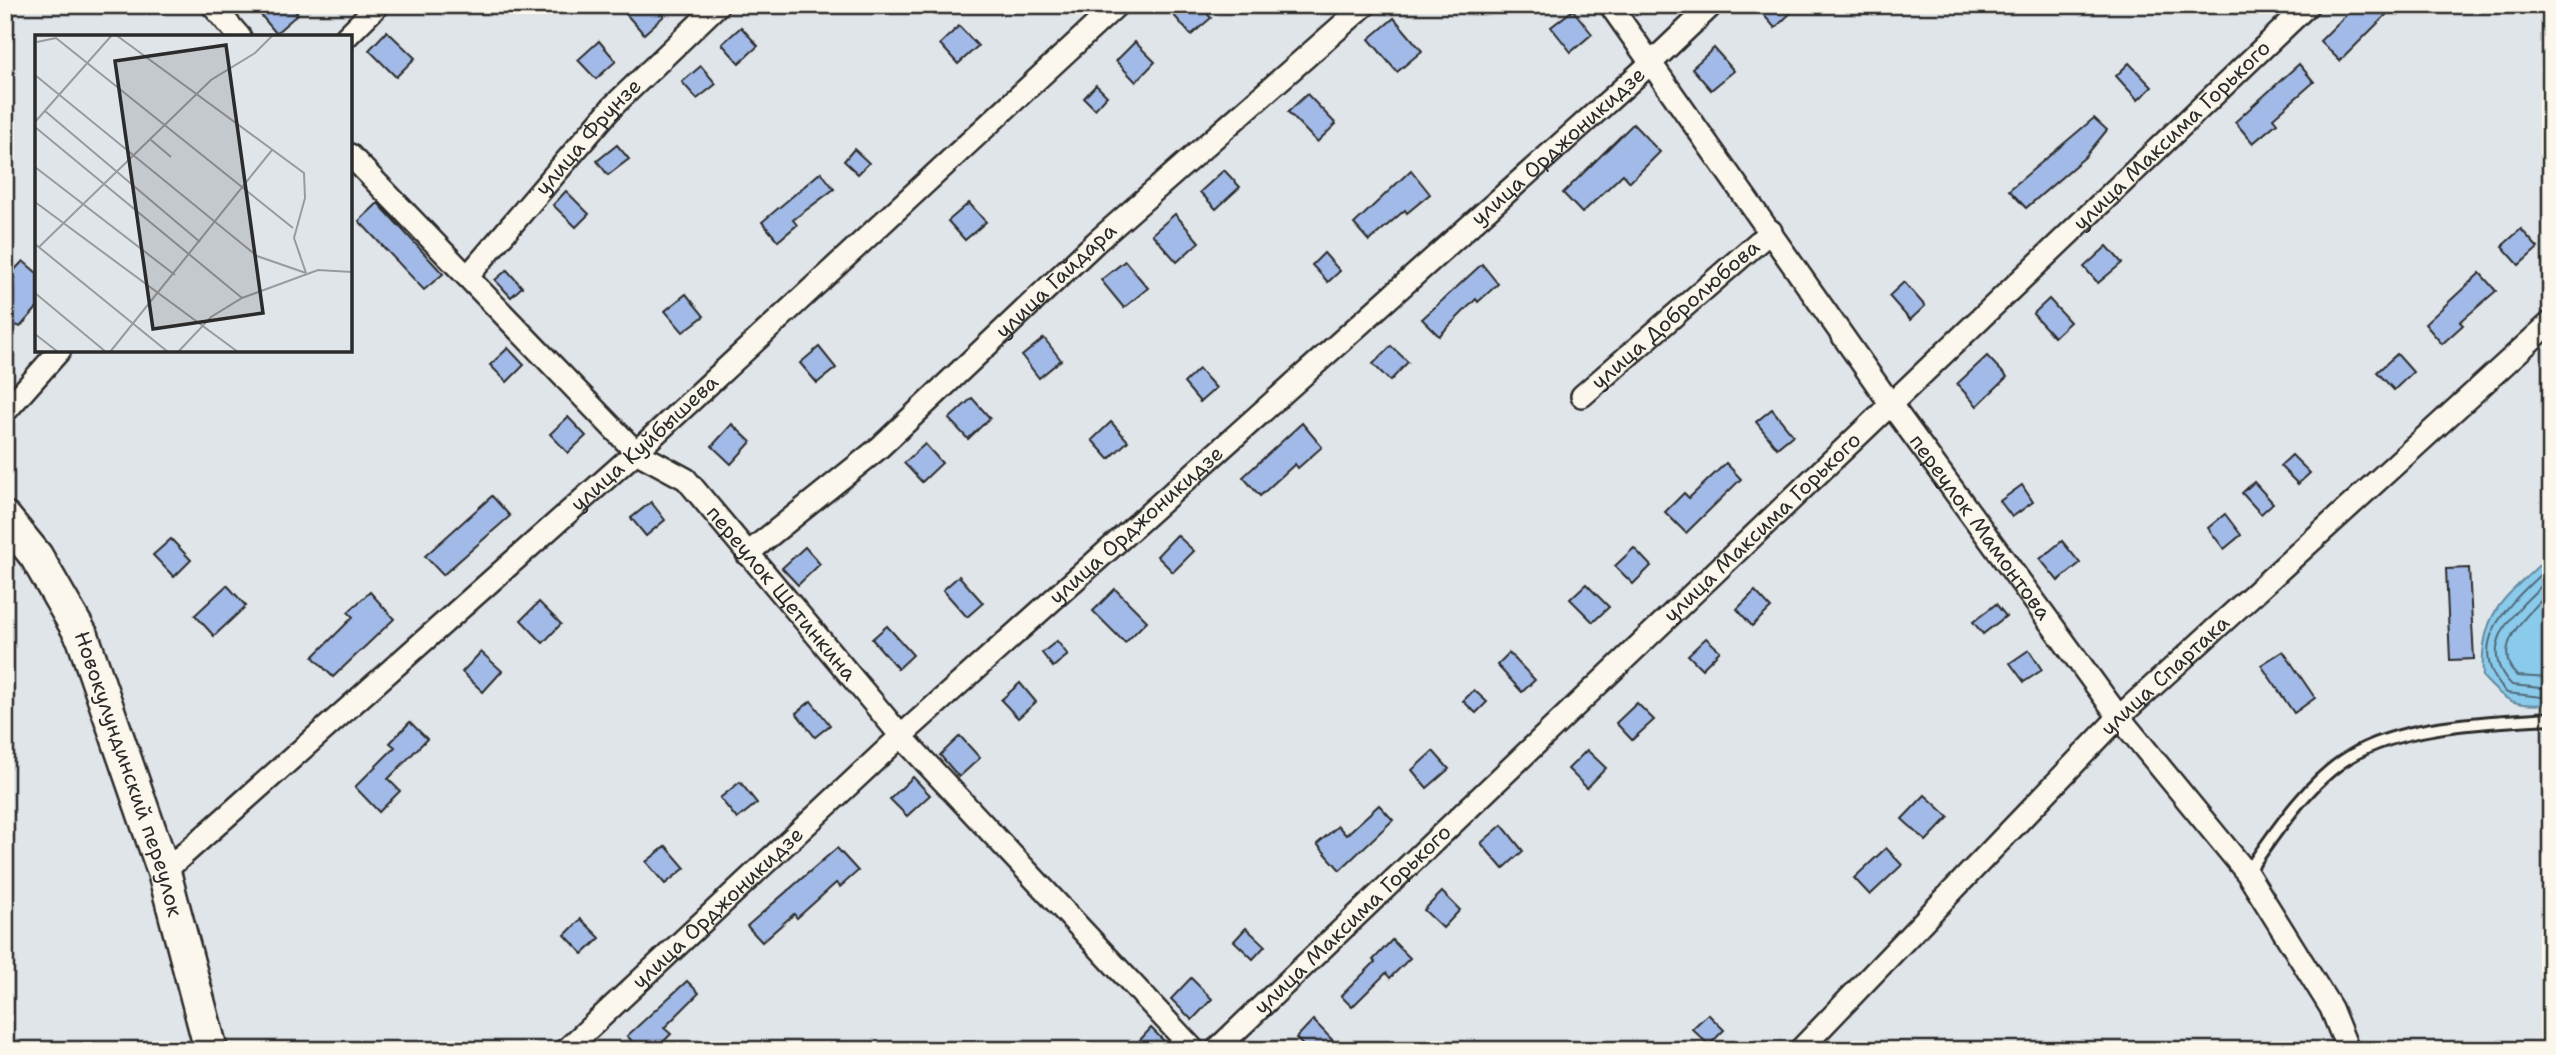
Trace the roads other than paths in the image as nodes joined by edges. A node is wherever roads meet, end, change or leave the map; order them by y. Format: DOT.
graph roads {
  1 [pos="212,5"];
  2 [pos="378,5"];
  3 [pos="718,5"];
  4 [pos="1117,5"];
  5 [pos="1365,5"];
  6 [pos="1610,5"];
  7 [pos="1712,5"];
  8 [pos="2308,5"];
  9 [pos="238,35"];
  10 [pos="348,35"];
  11 [pos="1651,64"];
  12 [pos="352,157"];
  13 [pos="1770,232"];
  14 [pos="468,276"];
  15 [pos="2551,322"];
  16 [pos="58,352"];
  17 [pos="1582,396"];
  18 [pos="1892,406"];
  19 [pos="5,412"];
  20 [pos="636,452"];
  21 [pos="5,518"];
  22 [pos="747,554"];
  23 [pos="2119,717"];
  24 [pos="2551,718"];
  25 [pos="901,736"];
  26 [pos="164,872"];
  27 [pos="2247,873"];
  28 [pos="211,1050"];
  29 [pos="566,1050"];
  30 [pos="1194,1050"];
  31 [pos="1216,1050"];
  32 [pos="1800,1050"];
  33 [pos="2348,1050"];
  1 -- 9 [label="street"];
  2 -- 10 [label="street"];
  3 -- 14 [label="street, улица Фрунзе"];
  4 -- 20 [label="street, улица Куйбышева"];
  5 -- 22 [label="street, улица Гайдара"];
  6 -- 11 [label="street, переулок Мамонтова"];
  7 -- 11 [label="street, улица Орджоникидзе"];
  8 -- 18 [label="street, улица Максима Горького"];
  11 -- 13 [label="street, переулок Мамонтова"];
  11 -- 25 [label="street, улица Орджоникидзе"];
  12 -- 14 [label="street, переулок Щетинкина"];
  13 -- 17 [label="street, улица Добролюбова"];
  13 -- 18 [label="street, переулок Мамонтова"];
  14 -- 20 [label="street, переулок Щетинкина"];
  15 -- 23 [label="street, улица Спартака"];
  16 -- 19 [label="street"];
  18 -- 23 [label="street, переулок Мамонтова"];
  18 -- 31 [label="street, улица Максима Горького"];
  20 -- 22 [label="street, переулок Щетинкина"];
  20 -- 26 [label="street, улица Куйбышева"];
  21 -- 26 [label="street, Новокулундинский переулок"];
  22 -- 25 [label="street, переулок Щетинкина"];
  23 -- 27 [label="street, переулок Мамонтова"];
  23 -- 32 [label="street, улица Спартака"];
  24 -- 27 [label="lane"];
  25 -- 29 [label="street, улица Орджоникидзе"];
  25 -- 30 [label="street, переулок Щетинкина"];
  26 -- 28 [label="street, Новокулундинский переулок"];
  27 -- 33 [label="street, переулок Мамонтова"];
}
